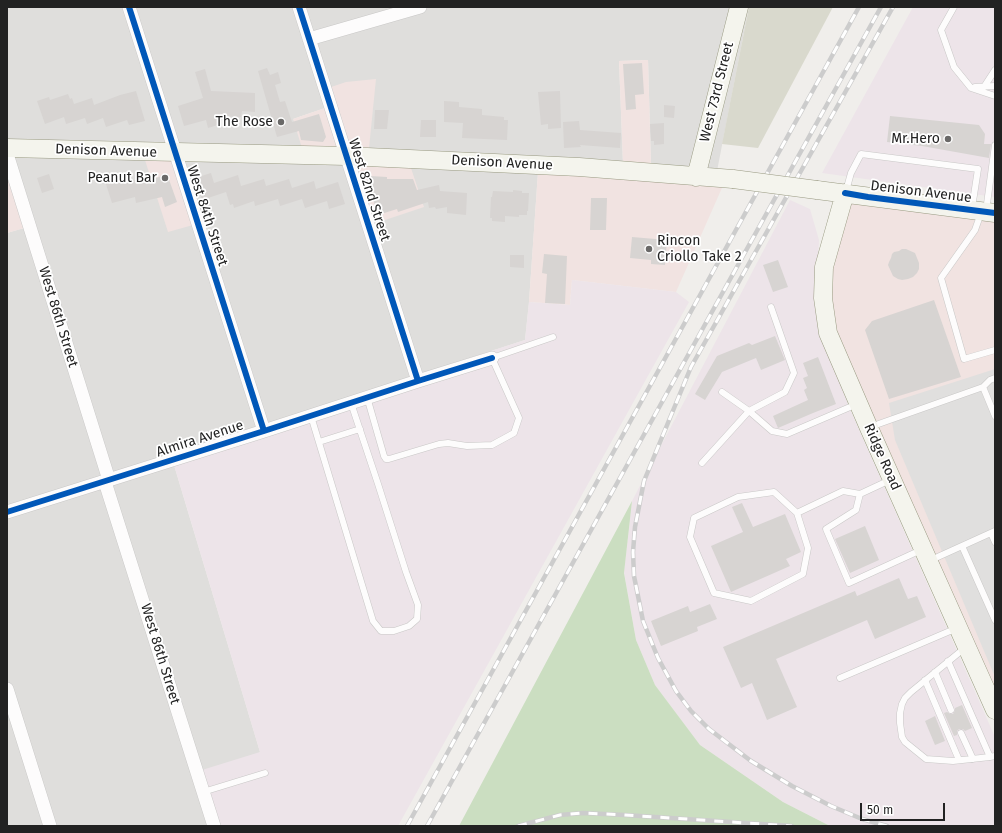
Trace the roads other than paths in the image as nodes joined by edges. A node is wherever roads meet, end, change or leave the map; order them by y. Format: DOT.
graph roads {
  1 [pos="129,7"];
  2 [pos="299,7"];
  3 [pos="420,7"];
  4 [pos="738,7"];
  5 [pos="954,7"];
  6 [pos="309,38"];
  7 [pos="995,70"];
  8 [pos="995,86"];
  9 [pos="984,87"];
  10 [pos="971,88"];
  11 [pos="995,96"];
  12 [pos="995,145"];
  13 [pos="7,148"];
  14 [pos="174,153"];
  15 [pos="7,154"];
  16 [pos="346,156"];
  17 [pos="696,177"];
  18 [pos="992,184"];
  19 [pos="845,193"];
  20 [pos="984,212"];
  21 [pos="771,307"];
  22 [pos="553,337"];
  23 [pos="995,350"];
  24 [pos="492,358"];
  25 [pos="995,378"];
  26 [pos="418,381"];
  27 [pos="983,387"];
  28 [pos="722,392"];
  29 [pos="367,398"];
  30 [pos="351,403"];
  31 [pos="858,403"];
  32 [pos="749,412"];
  33 [pos="311,416"];
  34 [pos="995,416"];
  35 [pos="360,428"];
  36 [pos="869,428"];
  37 [pos="264,431"];
  38 [pos="319,442"];
  39 [pos="702,463"];
  40 [pos="892,479"];
  41 [pos="107,481"];
  42 [pos="860,494"];
  43 [pos="7,512"];
  44 [pos="797,513"];
  45 [pos="993,532"];
  46 [pos="995,542"];
  47 [pos="962,546"];
  48 [pos="926,555"];
  49 [pos="995,620"];
  50 [pos="959,628"];
  51 [pos="967,646"];
  52 [pos="948,661"];
  53 [pos="935,672"];
  54 [pos="840,678"];
  55 [pos="925,680"];
  56 [pos="7,689"];
  57 [pos="994,706"];
  58 [pos="951,710"];
  59 [pos="961,733"];
  60 [pos="992,757"];
  61 [pos="973,759"];
  62 [pos="959,760"];
  63 [pos="265,773"];
  64 [pos="203,792"];
  65 [pos="50,826"];
  66 [pos="214,826"];
  1 -- 14 [label="street, West 84th Street"];
  2 -- 6 [label="street, West 82nd Street"];
  3 -- 6 [label="street"];
  4 -- 17 [label="main road, West 73rd Street"];
  5 -- 10 [label="lane"];
  6 -- 16 [label="street, West 82nd Street"];
  7 -- 9 [label="lane"];
  8 -- 9 [label="lane"];
  9 -- 10 [label="lane"];
  10 -- 11 [label="lane"];
  12 -- 18 [label="lane"];
  13 -- 14 [label="main road, Denison Avenue"];
  14 -- 16 [label="main road, Denison Avenue"];
  14 -- 37 [label="street, West 84th Street"];
  15 -- 41 [label="street, West 86th Street"];
  16 -- 17 [label="main road, Denison Avenue"];
  16 -- 26 [label="street, West 82nd Street"];
  17 -- 19 [label="main road, Denison Avenue, bridge"];
  18 -- 20 [label="lane"];
  19 -- 20 [label="main road, Denison Avenue"];
  19 -- 20 [label="lane"];
  19 -- 31 [label="main road, Ridge Road"];
  20 -- 23 [label="lane"];
  21 -- 32 [label="lane"];
  22 -- 24 [label="lane, Almira Avenue"];
  24 -- 26 [label="street, Almira Avenue"];
  24 -- 29 [label="lane"];
  25 -- 27 [label="lane"];
  26 -- 29 [label="street, Almira Avenue"];
  27 -- 34 [label="lane"];
  27 -- 36 [label="lane"];
  28 -- 32 [label="lane"];
  29 -- 30 [label="street, Almira Avenue"];
  30 -- 33 [label="street, Almira Avenue"];
  30 -- 35 [label="lane"];
  31 -- 32 [label="lane"];
  31 -- 36 [label="main road, Ridge Road"];
  32 -- 39 [label="lane"];
  33 -- 37 [label="street, Almira Avenue"];
  33 -- 38 [label="lane"];
  35 -- 38 [label="lane"];
  35 -- 38 [label="lane"];
  36 -- 40 [label="main road, Ridge Road"];
  37 -- 41 [label="street, Almira Avenue"];
  40 -- 42 [label="lane"];
  40 -- 48 [label="main road, Ridge Road"];
  41 -- 43 [label="street, Almira Avenue"];
  41 -- 64 [label="street, West 86th Street"];
  42 -- 44 [label="lane"];
  42 -- 48 [label="lane"];
  44 -- 44 [label="lane"];
  45 -- 46 [label="lane"];
  45 -- 47 [label="lane"];
  47 -- 48 [label="lane"];
  47 -- 49 [label="lane"];
  48 -- 50 [label="main road, Ridge Road"];
  50 -- 51 [label="main road, Ridge Road"];
  50 -- 54 [label="lane"];
  51 -- 52 [label="lane"];
  51 -- 57 [label="main road, Ridge Road"];
  52 -- 53 [label="lane"];
  52 -- 60 [label="lane"];
  53 -- 55 [label="lane"];
  53 -- 58 [label="lane"];
  55 -- 62 [label="lane"];
  55 -- 62 [label="lane"];
  56 -- 65 [label="street"];
  59 -- 61 [label="lane"];
  60 -- 61 [label="lane"];
  61 -- 62 [label="lane"];
  63 -- 64 [label="lane"];
  64 -- 66 [label="street, West 86th Street"];
}
